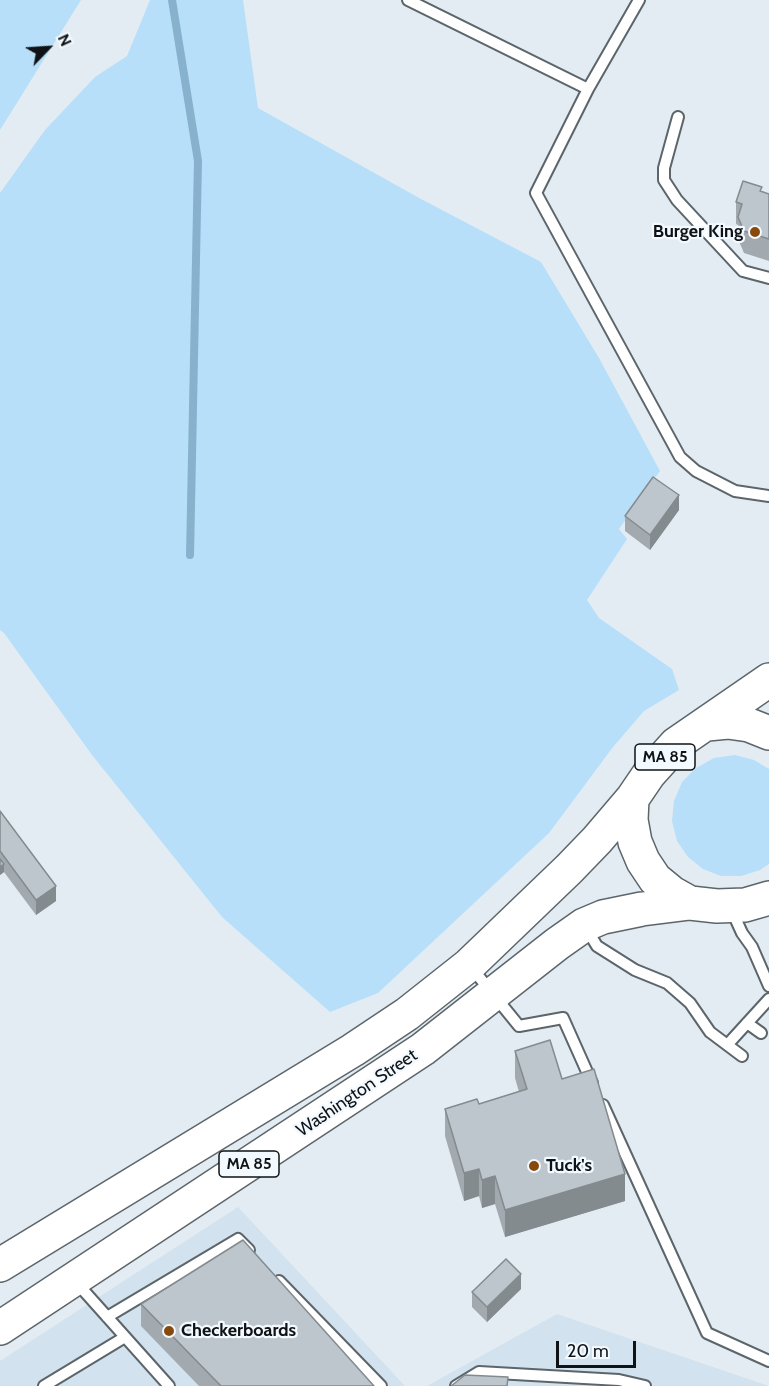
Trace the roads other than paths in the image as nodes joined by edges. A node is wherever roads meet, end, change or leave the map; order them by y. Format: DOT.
graph roads {
  1 [pos="408,0"];
  2 [pos="639,0"];
  3 [pos="588,89"];
  4 [pos="678,117"];
  5 [pos="769,278"];
  6 [pos="769,496"];
  7 [pos="769,680"];
  8 [pos="707,724"];
  9 [pos="769,734"];
  10 [pos="632,799"];
  11 [pos="769,899"];
  12 [pos="690,903"];
  13 [pos="729,906"];
  14 [pos="584,926"];
  15 [pos="469,965"];
  16 [pos="769,986"];
  17 [pos="494,994"];
  18 [pos="769,999"];
  19 [pos="747,1023"];
  20 [pos="761,1033"];
  21 [pos="728,1044"];
  22 [pos="742,1056"];
  23 [pos="258,1259"];
  24 [pos="0,1265"];
  25 [pos="274,1276"];
  26 [pos="74,1280"];
  27 [pos="107,1317"];
  28 [pos="0,1328"];
  29 [pos="125,1337"];
  30 [pos="769,1361"];
  31 [pos="537,1381"];
  32 [pos="44,1386"];
  33 [pos="169,1386"];
  34 [pos="381,1386"];
  35 [pos="456,1386"];
  36 [pos="645,1386"];
  1 -- 3 [label="lane"];
  2 -- 3 [label="lane"];
  3 -- 6 [label="lane"];
  4 -- 5 [label="lane"];
  7 -- 8 [label="main road, MA 85"];
  8 -- 9 [label="main road"];
  8 -- 10 [label="main road, MA 85"];
  10 -- 12 [label="main road, Washington Street"];
  10 -- 15 [label="main road, MA 85"];
  11 -- 13 [label="main road, Washington Street / MA 85"];
  12 -- 13 [label="main road, Washington Street / MA 85"];
  12 -- 14 [label="main road, Washington Street / MA 85"];
  13 -- 16 [label="lane"];
  14 -- 17 [label="main road, Washington Street / MA 85"];
  14 -- 21 [label="lane"];
  15 -- 17 [label="lane"];
  15 -- 24 [label="main road, MA 85"];
  17 -- 26 [label="main road, Washington Street / MA 85"];
  17 -- 30 [label="lane"];
  18 -- 19 [label="lane"];
  19 -- 20 [label="lane"];
  19 -- 21 [label="lane"];
  21 -- 22 [label="lane"];
  23 -- 27 [label="lane"];
  25 -- 34 [label="lane"];
  26 -- 27 [label="lane"];
  26 -- 28 [label="main road, Washington Street / MA 85"];
  27 -- 29 [label="lane"];
  29 -- 32 [label="lane"];
  29 -- 33 [label="lane"];
  31 -- 35 [label="lane"];
  31 -- 36 [label="lane"];
}
